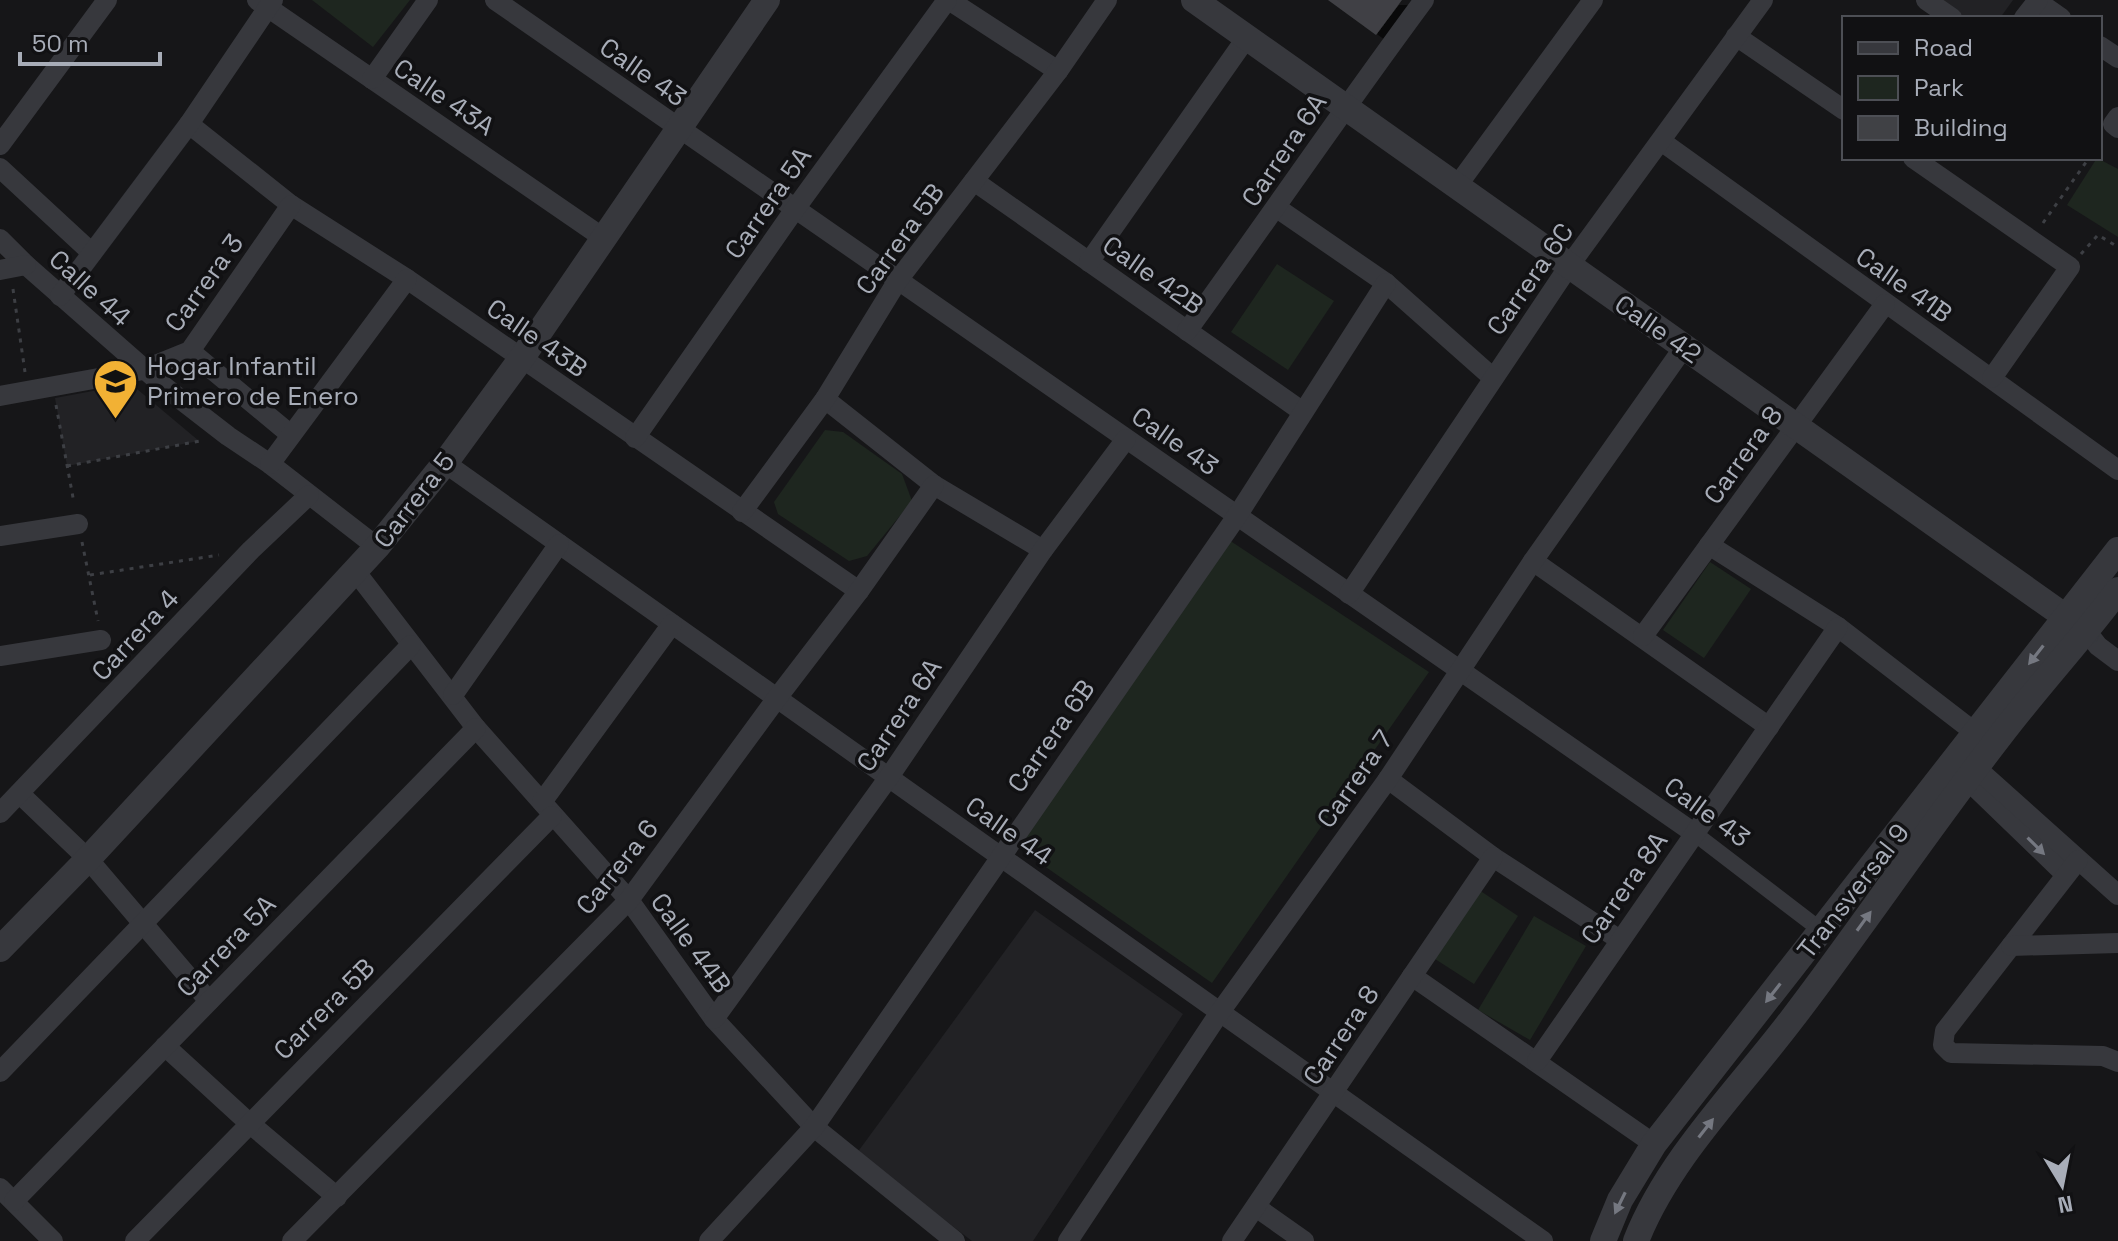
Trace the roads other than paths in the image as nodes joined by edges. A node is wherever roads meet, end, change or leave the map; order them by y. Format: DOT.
graph roads {
  1 [pos="107,0"];
  2 [pos="428,0"];
  3 [pos="495,0"];
  4 [pos="948,0"];
  5 [pos="1107,0"];
  6 [pos="1194,0"];
  7 [pos="1424,0"];
  8 [pos="1593,0"];
  9 [pos="1763,0"];
  10 [pos="1926,0"];
  11 [pos="266,2"];
  12 [pos="756,4"];
  13 [pos="2033,6"];
  14 [pos="1949,16"];
  15 [pos="2056,16"];
  16 [pos="1736,36"];
  17 [pos="1247,37"];
  18 [pos="1058,71"];
  19 [pos="372,79"];
  20 [pos="1345,107"];
  21 [pos="1842,109"];
  22 [pos="189,124"];
  23 [pos="678,127"];
  24 [pos="1661,141"];
  25 [pos="0,145"];
  26 [pos="1917,160"];
  27 [pos="0,168"];
  28 [pos="974,181"];
  29 [pos="1457,186"];
  30 [pos="291,205"];
  31 [pos="1277,208"];
  32 [pos="795,209"];
  33 [pos="602,237"];
  34 [pos="0,239"];
  35 [pos="92,253"];
  36 [pos="1089,262"];
  37 [pos="1569,266"];
  38 [pos="12,268"];
  39 [pos="407,279"];
  40 [pos="898,280"];
  41 [pos="1386,283"];
  42 [pos="60,296"];
  43 [pos="1885,304"];
  44 [pos="1187,331"];
  45 [pos="1684,347"];
  46 [pos="190,351"];
  47 [pos="521,359"];
  48 [pos="143,370"];
  49 [pos="1492,377"];
  50 [pos="1992,378"];
  51 [pos="0,396"];
  52 [pos="825,399"];
  53 [pos="1303,412"];
  54 [pos="1796,426"];
  55 [pos="291,435"];
  56 [pos="635,438"];
  57 [pos="1126,439"];
  58 [pos="445,463"];
  59 [pos="270,464"];
  60 [pos="2118,470"];
  61 [pos="934,485"];
  62 [pos="309,495"];
  63 [pos="742,512"];
  64 [pos="1237,516"];
  65 [pos="78,524"];
  66 [pos="0,536"];
  67 [pos="559,544"];
  68 [pos="1709,545"];
  69 [pos="377,547"];
  70 [pos="1043,550"];
  71 [pos="2118,550"];
  72 [pos="1533,561"];
  73 [pos="356,572"];
  74 [pos="2118,590"];
  75 [pos="859,591"];
  76 [pos="1349,594"];
  77 [pos="2065,617"];
  78 [pos="672,624"];
  79 [pos="1838,627"];
  80 [pos="2087,632"];
  81 [pos="1643,636"];
  82 [pos="101,640"];
  83 [pos="411,645"];
  84 [pos="0,656"];
  85 [pos="2118,661"];
  86 [pos="1460,671"];
  87 [pos="453,695"];
  88 [pos="777,698"];
  89 [pos="1769,727"];
  90 [pos="476,728"];
  91 [pos="1984,739"];
  92 [pos="1962,768"];
  93 [pos="889,777"];
  94 [pos="1388,779"];
  95 [pos="20,794"];
  96 [pos="547,809"];
  97 [pos="0,813"];
  98 [pos="1694,833"];
  99 [pos="999,856"];
  100 [pos="1493,857"];
  101 [pos="88,859"];
  102 [pos="2072,867"];
  103 [pos="2118,895"];
  104 [pos="629,900"];
  105 [pos="144,924"];
  106 [pos="1822,931"];
  107 [pos="1620,940"];
  108 [pos="2118,943"];
  109 [pos="2011,946"];
  110 [pos="0,949"];
  111 [pos="1412,976"];
  112 [pos="209,1001"];
  113 [pos="1220,1012"];
  114 [pos="714,1019"];
  115 [pos="165,1046"];
  116 [pos="1537,1061"];
  117 [pos="2118,1062"];
  118 [pos="0,1072"];
  119 [pos="1333,1092"];
  120 [pos="248,1122"];
  121 [pos="814,1127"];
  122 [pos="1654,1144"];
  123 [pos="7,1195"];
  124 [pos="337,1197"];
  125 [pos="1256,1207"];
  126 [pos="53,1241"];
  127 [pos="135,1241"];
  128 [pos="292,1241"];
  129 [pos="709,1241"];
  130 [pos="955,1241"];
  131 [pos="1068,1241"];
  132 [pos="1232,1241"];
  133 [pos="1304,1241"];
  134 [pos="1542,1241"];
  135 [pos="1603,1241"];
  136 [pos="1636,1241"];
  1 -- 25 [label="street"];
  2 -- 19 [label="street"];
  3 -- 23 [label="street, Calle 43"];
  4 -- 18 [label="street"];
  4 -- 32 [label="street, Carrera 5A"];
  5 -- 18 [label="street, Carrera 5B"];
  6 -- 17 [label="street, Calle 42"];
  7 -- 20 [label="street, Carrera 6A"];
  8 -- 29 [label="street"];
  9 -- 16 [label="street, Carrera 6C"];
  10 -- 14 [label="street"];
  11 -- 19 [label="street, Calle 43A"];
  11 -- 22 [label="street"];
  12 -- 23 [label="street, Carrera 5"];
  13 -- 15 [label="street"];
  16 -- 21 [label="street"];
  16 -- 24 [label="street, Carrera 6C"];
  17 -- 20 [label="street, Calle 42"];
  17 -- 36 [label="street"];
  18 -- 28 [label="street, Carrera 5B"];
  19 -- 33 [label="street, Calle 43A"];
  20 -- 29 [label="street, Calle 42"];
  20 -- 31 [label="street, Carrera 6A"];
  22 -- 30 [label="street, Calle 43B"];
  22 -- 35 [label="street"];
  23 -- 32 [label="street, Calle 43"];
  23 -- 33 [label="street, Carrera 5"];
  24 -- 37 [label="street, Carrera 6C"];
  24 -- 43 [label="street, Calle 41B"];
  26 -- 50 [label="street"];
  27 -- 35 [label="street, Calle 44"];
  28 -- 36 [label="street, Calle 42B"];
  28 -- 40 [label="street, Carrera 5B"];
  29 -- 37 [label="street, Calle 42"];
  30 -- 39 [label="street, Calle 43B"];
  30 -- 46 [label="street, Carrera 3"];
  31 -- 41 [label="street"];
  31 -- 44 [label="street, Carrera 6A"];
  32 -- 40 [label="street, Calle 43"];
  32 -- 56 [label="street, Carrera 5A"];
  33 -- 47 [label="street, Carrera 5"];
  34 -- 38 [label="street, Calle 44"];
  35 -- 42 [label="street"];
  36 -- 44 [label="street, Calle 42B"];
  37 -- 45 [label="street, Calle 42"];
  37 -- 49 [label="street, Carrera 6C"];
  38 -- 42 [label="street, Calle 44"];
  39 -- 47 [label="street, Calle 43B"];
  39 -- 55 [label="street"];
  40 -- 52 [label="street, Carrera 5B"];
  40 -- 57 [label="street, Calle 43"];
  41 -- 49 [label="street"];
  41 -- 53 [label="street, Carrera 6B"];
  42 -- 48 [label="street, Calle 44"];
  43 -- 50 [label="street, Calle 41B"];
  43 -- 54 [label="street, Carrera 8"];
  44 -- 53 [label="street, Calle 42B"];
  45 -- 54 [label="street, Calle 42"];
  45 -- 72 [label="street, Carrera 7"];
  46 -- 48 [label="street, Carrera 3"];
  46 -- 55 [label="street"];
  47 -- 56 [label="street, Calle 43B"];
  47 -- 58 [label="street, Carrera 5"];
  48 -- 51 [label="street, Carrera 3"];
  48 -- 59 [label="street, Calle 44"];
  49 -- 76 [label="street, Carrera 6C"];
  50 -- 60 [label="street, Calle 41B"];
  52 -- 61 [label="street"];
  52 -- 63 [label="street, Carrera 5B"];
  53 -- 64 [label="street, Carrera 6B"];
  54 -- 68 [label="street, Carrera 8"];
  54 -- 77 [label="street, Calle 42"];
  55 -- 59 [label="street"];
  56 -- 63 [label="street, Calle 43B"];
  57 -- 64 [label="street, Calle 43"];
  57 -- 70 [label="street, Carrera 6A"];
  58 -- 67 [label="street, Calle 44"];
  58 -- 69 [label="street, Carrera 5"];
  59 -- 62 [label="street, Calle 44"];
  61 -- 70 [label="street"];
  61 -- 75 [label="street, Carrera 6"];
  62 -- 69 [label="street, Calle 44"];
  62 -- 95 [label="street, Carrera 4"];
  63 -- 75 [label="street, Calle 43B"];
  64 -- 76 [label="street, Calle 43"];
  64 -- 99 [label="street, Carrera 6B"];
  65 -- 66 [label="street"];
  67 -- 78 [label="street, Calle 44"];
  67 -- 87 [label="street"];
  68 -- 79 [label="street"];
  68 -- 81 [label="street, Carrera 8"];
  69 -- 73 [label="street, Carrera 5"];
  70 -- 93 [label="street, Carrera 6A"];
  71 -- 77 [label="street, Transversal 9"];
  72 -- 81 [label="street"];
  72 -- 86 [label="street, Carrera 7"];
  73 -- 83 [label="street, Calle 44B"];
  73 -- 101 [label="street, Carrera 5"];
  74 -- 80 [label="street, Transversal 9"];
  75 -- 88 [label="street, Carrera 6"];
  76 -- 86 [label="street, Calle 43"];
  77 -- 80 [label="street, Calle 42"];
  77 -- 91 [label="street, Transversal 9, one-way"];
  78 -- 88 [label="street, Calle 44"];
  78 -- 96 [label="street, Carrera 5B"];
  79 -- 89 [label="street, Carrera 8A"];
  79 -- 91 [label="street"];
  80 -- 85 [label="street, Calle 42"];
  80 -- 91 [label="street, Transversal 9"];
  81 -- 89 [label="street"];
  82 -- 84 [label="street"];
  83 -- 87 [label="street, Calle 44B"];
  83 -- 105 [label="street"];
  86 -- 94 [label="street, Carrera 7"];
  86 -- 98 [label="street, Calle 43"];
  87 -- 90 [label="street, Calle 44B"];
  88 -- 93 [label="street, Calle 44"];
  88 -- 104 [label="street, Carrera 6"];
  89 -- 98 [label="street, Carrera 8A"];
  90 -- 96 [label="street, Calle 44B"];
  90 -- 112 [label="street, Carrera 5A"];
  91 -- 92 [label="street, Transversal 9"];
  92 -- 102 [label="street"];
  92 -- 106 [label="street, Transversal 9"];
  136 -- 92 [label="street, Transversal 9, one-way"];
  93 -- 99 [label="street, Calle 44"];
  93 -- 114 [label="street, Carrera 6A"];
  94 -- 100 [label="street"];
  94 -- 113 [label="street, Carrera 7"];
  95 -- 97 [label="street, Carrera 4"];
  95 -- 101 [label="street"];
  96 -- 104 [label="street, Calle 44B"];
  96 -- 120 [label="street, Carrera 5B"];
  98 -- 106 [label="street, Calle 43"];
  98 -- 107 [label="street, Carrera 8A"];
  99 -- 113 [label="street, Calle 44"];
  99 -- 121 [label="street, Carrera 6B"];
  100 -- 107 [label="street"];
  100 -- 111 [label="street, Carrera 8"];
  101 -- 105 [label="street"];
  101 -- 110 [label="street, Carrera 5"];
  102 -- 103 [label="street"];
  102 -- 109 [label="street"];
  104 -- 114 [label="street, Calle 44B"];
  104 -- 124 [label="street, Carrera 6"];
  105 -- 112 [label="street"];
  105 -- 118 [label="street"];
  106 -- 122 [label="street, Transversal 9, one-way"];
  107 -- 116 [label="street, Carrera 8A"];
  108 -- 109 [label="street"];
  109 -- 117 [label="street"];
  111 -- 116 [label="street"];
  111 -- 119 [label="street, Carrera 8"];
  112 -- 115 [label="street, Carrera 5A"];
  113 -- 119 [label="street, Calle 44"];
  113 -- 131 [label="street, Carrera 7"];
  114 -- 121 [label="street, Calle 44B"];
  115 -- 120 [label="street"];
  115 -- 123 [label="street, Carrera 5A"];
  116 -- 122 [label="street"];
  119 -- 125 [label="street, Carrera 8"];
  119 -- 134 [label="street, Calle 44"];
  120 -- 124 [label="street"];
  120 -- 127 [label="street, Carrera 5B"];
  121 -- 129 [label="street, Carrera 6B"];
  121 -- 130 [label="street, Calle 44B"];
  122 -- 135 [label="street, Transversal 9, one-way"];
  123 -- 126 [label="street"];
  124 -- 128 [label="street, Carrera 6"];
  125 -- 132 [label="street, Carrera 8"];
  125 -- 133 [label="street"];
}
